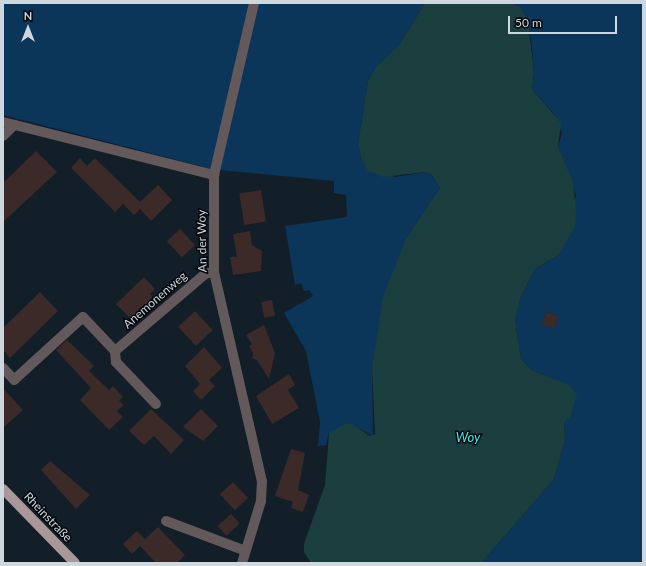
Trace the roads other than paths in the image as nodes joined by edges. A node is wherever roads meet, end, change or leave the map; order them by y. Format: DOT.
graph roads {
  1 [pos="254,3"];
  2 [pos="3,122"];
  3 [pos="14,125"];
  4 [pos="3,136"];
  5 [pos="214,175"];
  6 [pos="214,272"];
  7 [pos="115,351"];
  8 [pos="3,368"];
  9 [pos="156,404"];
  10 [pos="3,489"];
  11 [pos="166,521"];
  12 [pos="246,551"];
  13 [pos="75,563"];
  14 [pos="242,563"];
  1 -- 5 [label="street, An der Woy"];
  2 -- 3 [label="street"];
  3 -- 4 [label="street"];
  3 -- 5 [label="street"];
  5 -- 6 [label="street, An der Woy"];
  6 -- 7 [label="street, Anemonenweg"];
  6 -- 12 [label="street, An der Woy"];
  7 -- 8 [label="street"];
  7 -- 9 [label="street"];
  10 -- 13 [label="main road, Rheinstraße"];
  11 -- 12 [label="street"];
  12 -- 14 [label="street, An der Woy"];
}
